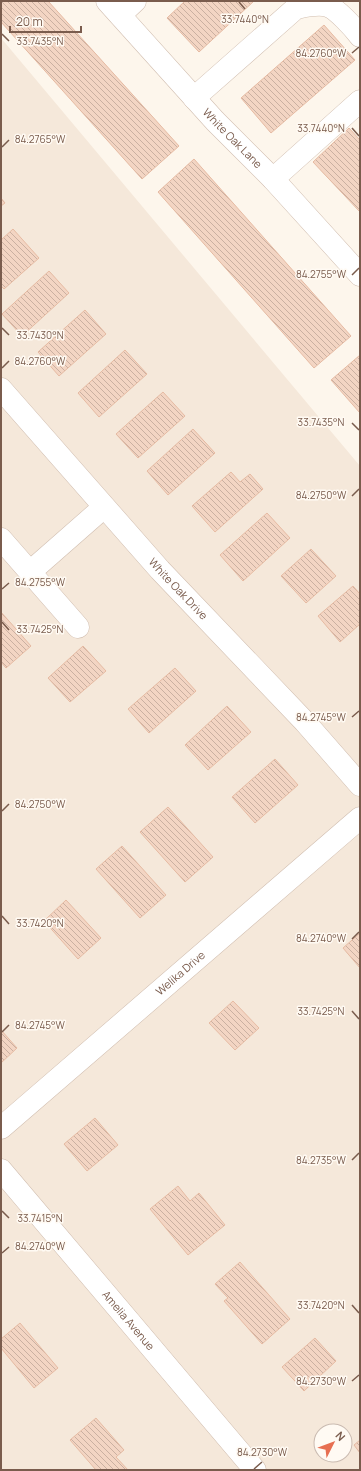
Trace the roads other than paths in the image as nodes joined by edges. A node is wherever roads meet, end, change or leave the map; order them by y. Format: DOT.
graph roads {
  1 [pos="120,6"];
  2 [pos="360,36"];
  3 [pos="194,98"];
  4 [pos="360,101"];
  5 [pos="273,179"];
  6 [pos="360,275"];
  7 [pos="1,389"];
  8 [pos="104,507"];
  9 [pos="1,539"];
  10 [pos="30,572"];
  11 [pos="78,627"];
  12 [pos="360,785"];
  13 [pos="360,818"];
  14 [pos="1,1128"];
  15 [pos="1,1170"];
  16 [pos="255,1470"];
  1 -- 3 [label="street, White Oak Lane"];
  2 -- 3 [label="street"];
  3 -- 5 [label="street, White Oak Lane"];
  4 -- 5 [label="street"];
  5 -- 6 [label="street, White Oak Lane"];
  7 -- 8 [label="street, White Oak Drive"];
  8 -- 10 [label="street"];
  8 -- 12 [label="street, White Oak Drive"];
  9 -- 10 [label="street"];
  10 -- 11 [label="street"];
  13 -- 14 [label="street, Welika Drive"];
  15 -- 16 [label="street, Amelia Avenue"];
}
